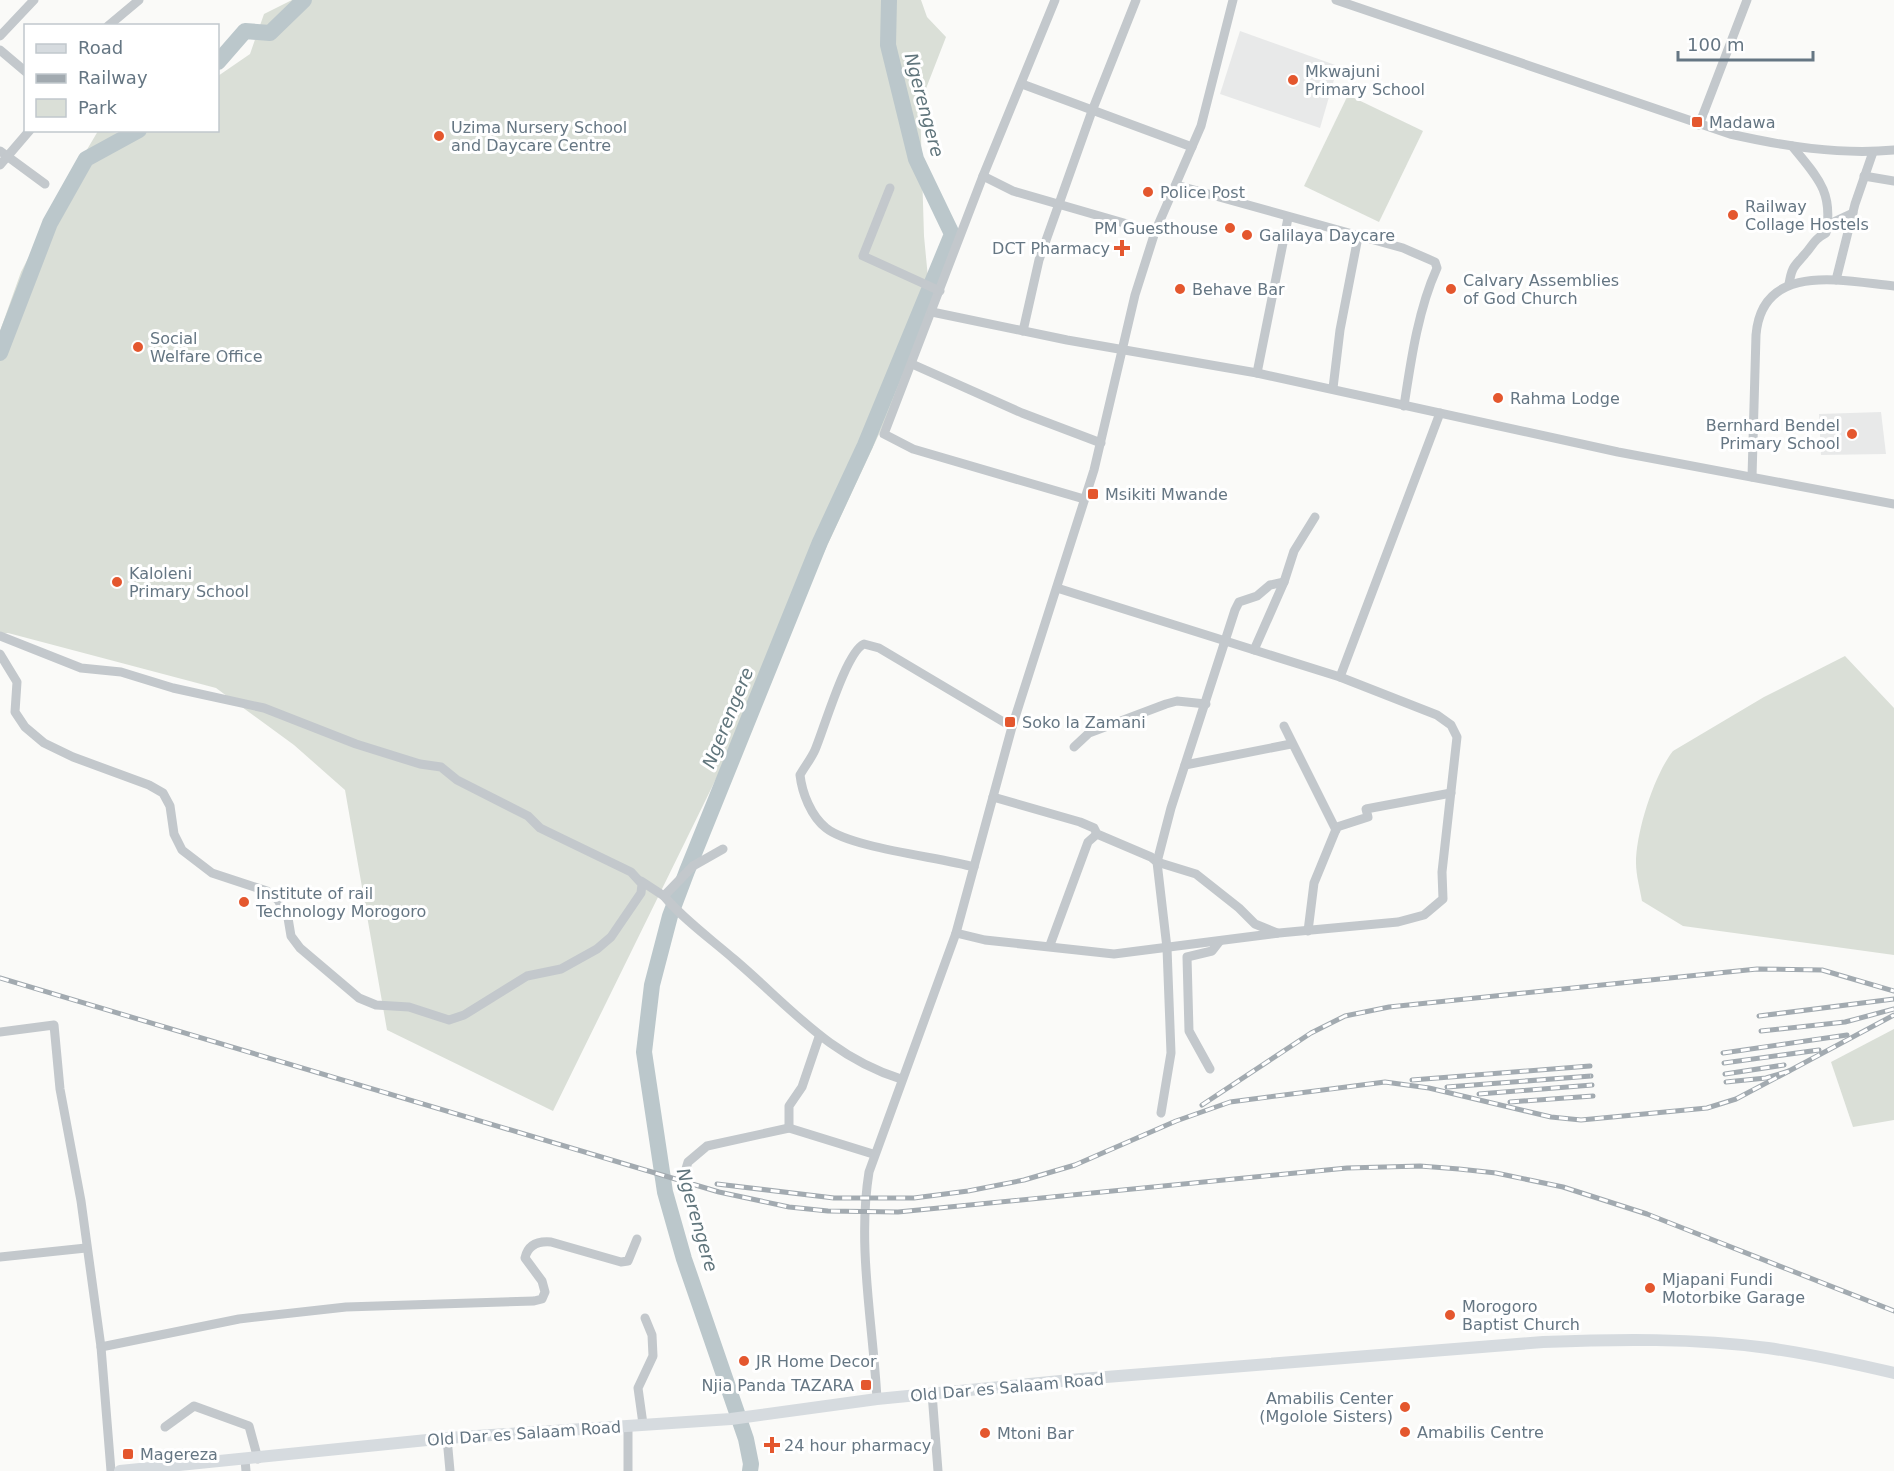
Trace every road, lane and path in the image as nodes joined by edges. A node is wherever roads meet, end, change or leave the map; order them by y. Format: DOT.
graph roads {
  1 [pos="34,0"];
  2 [pos="139,0"];
  3 [pos="1055,0"];
  4 [pos="1136,0"];
  5 [pos="1233,0"];
  6 [pos="1336,0"];
  7 [pos="1747,0"];
  8 [pos="110,24"];
  9 [pos="0,36"];
  10 [pos="0,50"];
  11 [pos="24,70"];
  12 [pos="1022,84"];
  13 [pos="1092,111"];
  14 [pos="1699,125"];
  15 [pos="28,132"];
  16 [pos="1792,146"];
  17 [pos="1192,147"];
  18 [pos="1894,150"];
  19 [pos="1873,152"];
  20 [pos="4,154"];
  21 [pos="0,165"];
  22 [pos="983,176"];
  23 [pos="1864,176"];
  24 [pos="1894,181"];
  25 [pos="45,184"];
  26 [pos="1176,185"];
  27 [pos="890,188"];
  28 [pos="1058,205"];
  29 [pos="1853,213"];
  30 [pos="1288,218"];
  31 [pos="1827,225"];
  32 [pos="1155,232"];
  33 [pos="1359,237"];
  34 [pos="1836,280"];
  35 [pos="1789,284"];
  36 [pos="1894,286"];
  37 [pos="940,291"];
  38 [pos="932,312"];
  39 [pos="1023,331"];
  40 [pos="1122,349"];
  41 [pos="912,364"];
  42 [pos="1257,373"];
  43 [pos="1332,388"];
  44 [pos="1404,406"];
  45 [pos="1440,413"];
  46 [pos="1101,443"];
  47 [pos="1752,477"];
  48 [pos="1084,499"];
  49 [pos="1894,504"];
  50 [pos="1315,517"];
  51 [pos="1284,582"];
  52 [pos="1057,588"];
  53 [pos="0,636"];
  54 [pos="1225,639"];
  55 [pos="1254,650"];
  56 [pos="0,654"];
  57 [pos="1340,677"];
  58 [pos="1206,704"];
  59 [pos="1284,726"];
  60 [pos="1012,727"];
  61 [pos="1291,744"];
  62 [pos="1074,747"];
  63 [pos="1185,765"];
  64 [pos="1451,794"];
  65 [pos="993,797"];
  66 [pos="1336,830"];
  67 [pos="1097,834"];
  68 [pos="723,849"];
  69 [pos="1157,862"];
  70 [pos="974,867"];
  71 [pos="641,881"];
  72 [pos="664,896"];
  73 [pos="1308,931"];
  74 [pos="956,933"];
  75 [pos="1279,933"];
  76 [pos="1220,942"];
  77 [pos="1050,945"];
  78 [pos="1187,946"];
  79 [pos="1167,948"];
  80 [pos="1187,957"];
  81 [pos="1170,1024"];
  82 [pos="1189,1030"];
  83 [pos="0,1032"];
  84 [pos="819,1037"];
  85 [pos="1210,1069"];
  86 [pos="901,1079"];
  87 [pos="1161,1113"];
  88 [pos="789,1128"];
  89 [pos="873,1155"];
  90 [pos="685,1172"];
  91 [pos="637,1239"];
  92 [pos="86,1248"];
  93 [pos="0,1257"];
  94 [pos="645,1318"];
  95 [pos="101,1347"];
  96 [pos="1894,1373"];
  97 [pos="932,1394"];
  98 [pos="877,1399"];
  99 [pos="643,1424"];
  100 [pos="628,1425"];
  101 [pos="165,1427"];
  102 [pos="447,1438"];
  103 [pos="258,1459"];
  104 [pos="245,1466"];
  105 [pos="111,1471"];
  106 [pos="120,1471"];
  107 [pos="450,1471"];
  108 [pos="628,1471"];
  109 [pos="938,1471"];
  1 -- 9 [label="street"];
  2 -- 8 [label="street"];
  3 -- 12 [label="street"];
  4 -- 13 [label="street"];
  5 -- 17 [label="street"];
  6 -- 14 [label="street"];
  7 -- 14 [label="street"];
  10 -- 11 [label="street"];
  12 -- 13 [label="street"];
  12 -- 22 [label="street"];
  13 -- 17 [label="street"];
  13 -- 28 [label="street"];
  14 -- 16 [label="street"];
  15 -- 20 [label="street"];
  16 -- 19 [label="street"];
  16 -- 31 [label="street"];
  17 -- 26 [label="street"];
  18 -- 19 [label="street"];
  19 -- 23 [label="street"];
  20 -- 21 [label="street"];
  20 -- 25 [label="street"];
  22 -- 28 [label="street"];
  22 -- 37 [label="street"];
  23 -- 24 [label="street"];
  23 -- 29 [label="street"];
  26 -- 30 [label="street"];
  26 -- 32 [label="street"];
  27 -- 37 [label="street"];
  28 -- 32 [label="street"];
  28 -- 39 [label="street"];
  29 -- 31 [label="street"];
  29 -- 34 [label="street"];
  30 -- 33 [label="street"];
  30 -- 42 [label="street"];
  31 -- 35 [label="street"];
  32 -- 40 [label="street"];
  33 -- 43 [label="street"];
  33 -- 44 [label="street"];
  34 -- 35 [label="street"];
  34 -- 36 [label="street"];
  35 -- 47 [label="street"];
  37 -- 38 [label="street"];
  38 -- 39 [label="street"];
  38 -- 41 [label="street"];
  39 -- 40 [label="street"];
  40 -- 42 [label="street"];
  40 -- 46 [label="street"];
  41 -- 46 [label="street"];
  41 -- 48 [label="street"];
  42 -- 43 [label="street"];
  43 -- 44 [label="street"];
  44 -- 45 [label="street"];
  45 -- 47 [label="street"];
  45 -- 57 [label="street"];
  46 -- 48 [label="street"];
  47 -- 49 [label="street"];
  48 -- 52 [label="street"];
  50 -- 51 [label="street"];
  51 -- 54 [label="street"];
  51 -- 55 [label="street"];
  52 -- 54 [label="street"];
  52 -- 60 [label="street"];
  53 -- 71 [label="street"];
  54 -- 55 [label="street"];
  54 -- 58 [label="street"];
  55 -- 57 [label="street"];
  56 -- 71 [label="street"];
  57 -- 64 [label="street"];
  58 -- 62 [label="street"];
  58 -- 63 [label="street"];
  59 -- 61 [label="street"];
  60 -- 65 [label="street"];
  60 -- 70 [label="street"];
  61 -- 63 [label="street"];
  61 -- 66 [label="street"];
  63 -- 69 [label="street"];
  64 -- 66 [label="street"];
  64 -- 73 [label="street"];
  65 -- 67 [label="street"];
  65 -- 70 [label="street"];
  66 -- 73 [label="street"];
  67 -- 69 [label="street"];
  67 -- 77 [label="street"];
  68 -- 72 [label="street"];
  69 -- 75 [label="street"];
  69 -- 79 [label="street"];
  70 -- 74 [label="street"];
  71 -- 72 [label="street"];
  72 -- 84 [label="street"];
  73 -- 75 [label="street"];
  74 -- 77 [label="street"];
  74 -- 86 [label="street"];
  75 -- 76 [label="street"];
  76 -- 78 [label="street"];
  76 -- 80 [label="street"];
  77 -- 79 [label="street"];
  78 -- 79 [label="street"];
  78 -- 80 [label="street"];
  79 -- 81 [label="street"];
  80 -- 82 [label="street"];
  81 -- 82 [label="street"];
  81 -- 87 [label="street"];
  82 -- 85 [label="street"];
  83 -- 92 [label="street"];
  84 -- 86 [label="street"];
  84 -- 88 [label="street"];
  86 -- 89 [label="street"];
  88 -- 89 [label="street"];
  88 -- 90 [label="street"];
  89 -- 98 [label="street"];
  91 -- 95 [label="street"];
  92 -- 93 [label="street"];
  92 -- 95 [label="street"];
  94 -- 99 [label="street"];
  95 -- 105 [label="street"];
  96 -- 97 [label="main road, Old Dar es Salaam Road"];
  97 -- 98 [label="main road, Old Dar es Salaam Road"];
  97 -- 109 [label="street"];
  98 -- 99 [label="main road, Old Dar es Salaam Road"];
  99 -- 100 [label="main road, Old Dar es Salaam Road"];
  100 -- 102 [label="main road, Old Dar es Salaam Road"];
  100 -- 108 [label="street"];
  101 -- 103 [label="street"];
  102 -- 103 [label="main road, Old Dar es Salaam Road"];
  102 -- 107 [label="street"];
  103 -- 104 [label="main road, Old Dar es Salaam Road"];
  104 -- 106 [label="main road, Old Dar es Salaam Road"];
}
